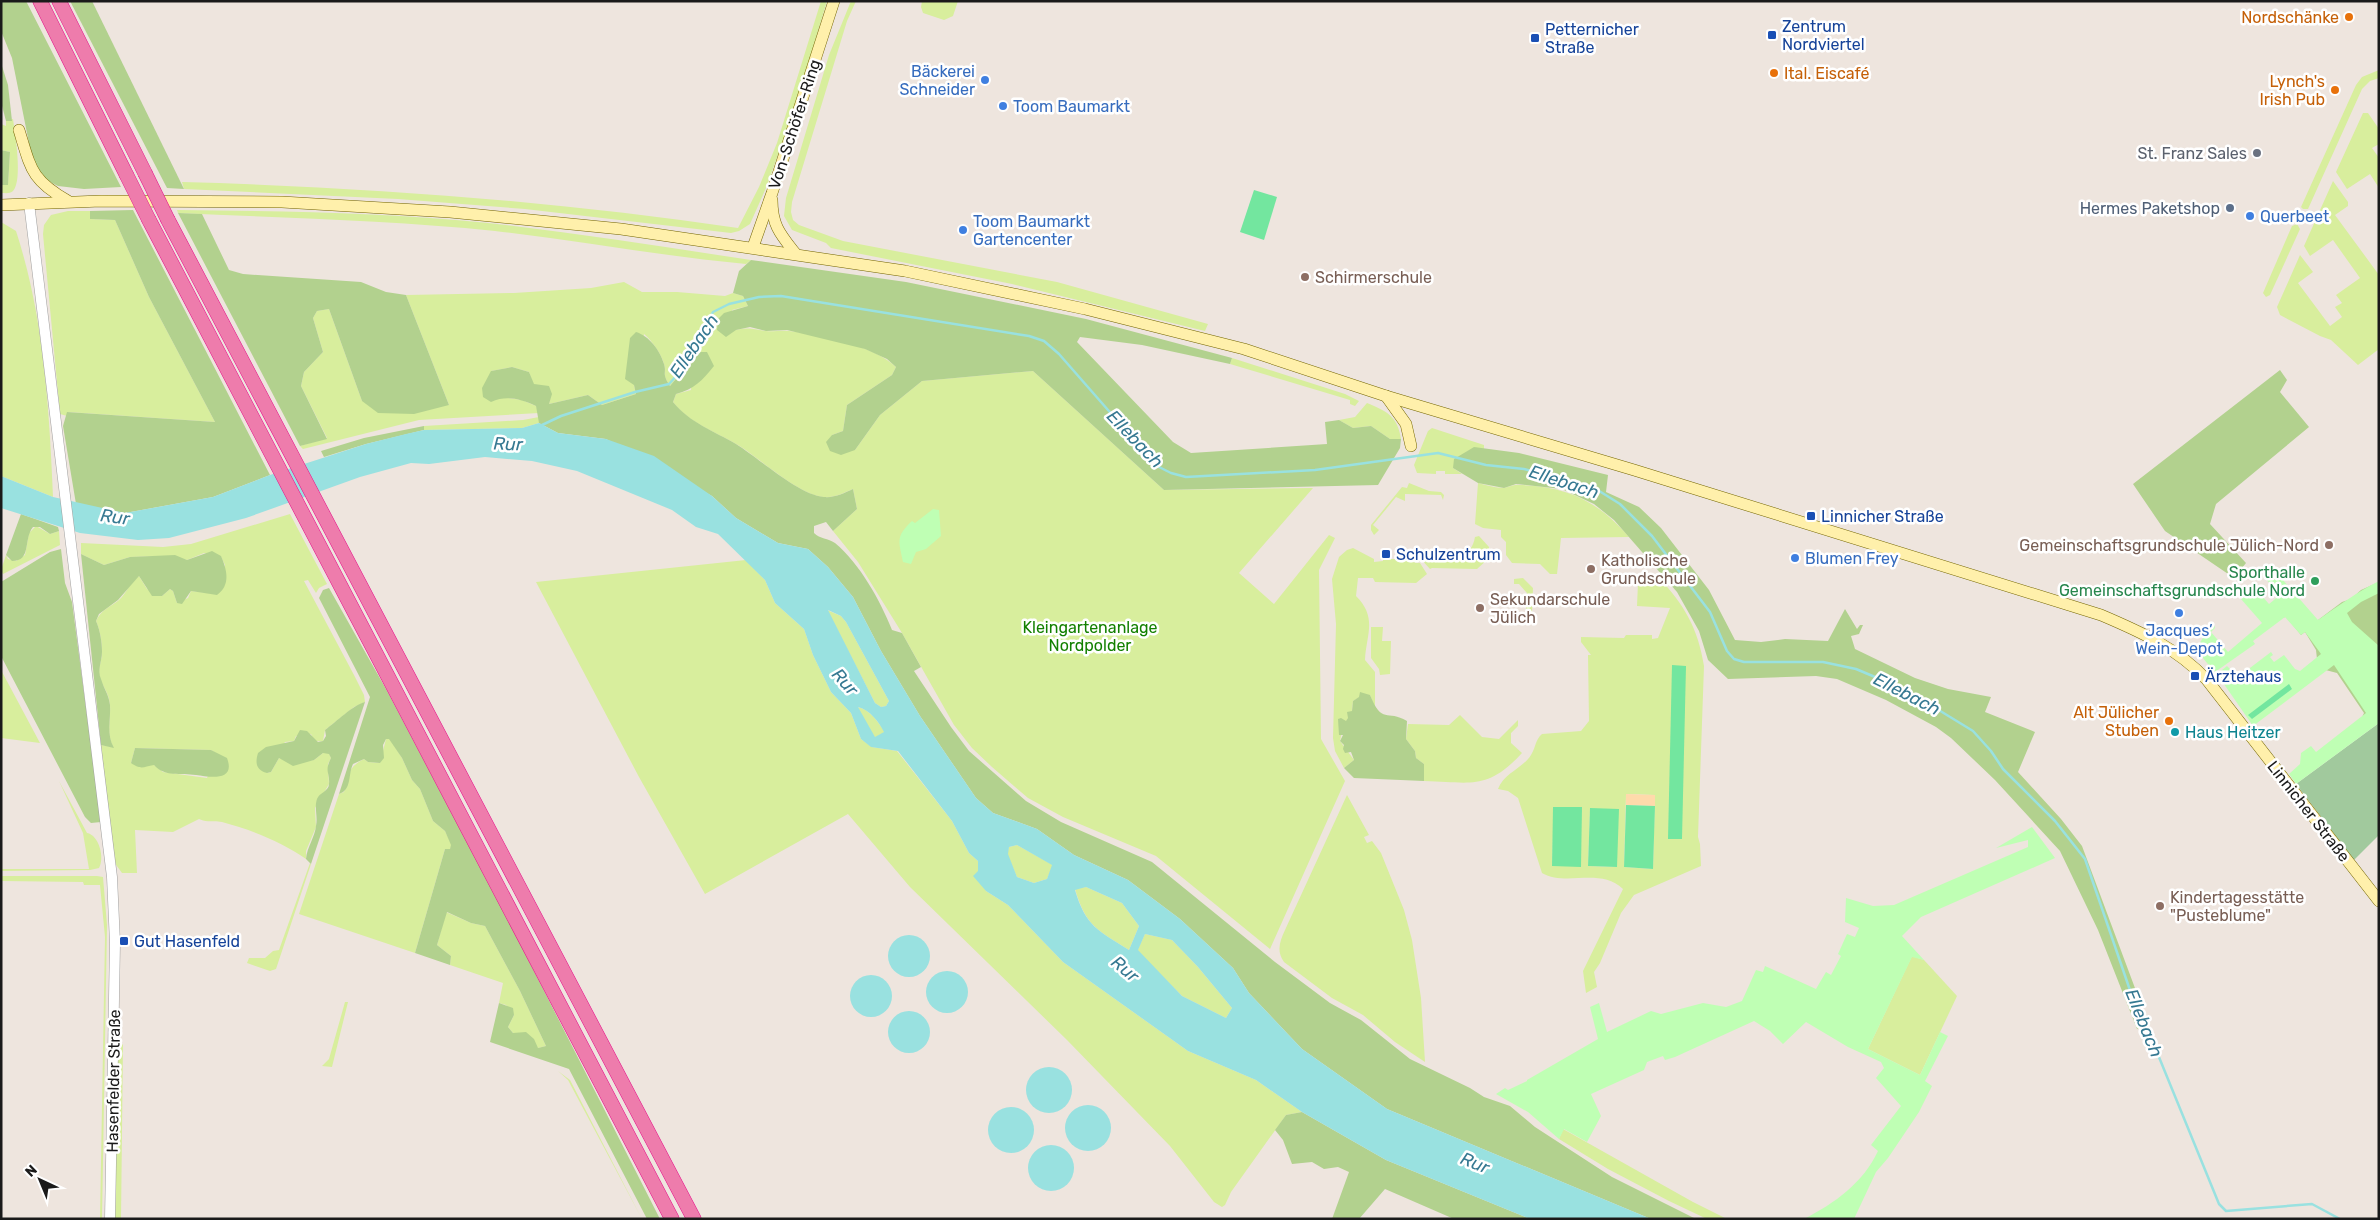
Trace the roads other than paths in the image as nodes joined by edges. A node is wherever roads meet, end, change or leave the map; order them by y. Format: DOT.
graph roads {
  1 [pos="40,1"];
  2 [pos="59,1"];
  3 [pos="834,1"];
  4 [pos="19,130"];
  5 [pos="772,193"];
  6 [pos="70,202"];
  7 [pos="29,203"];
  8 [pos="1,205"];
  9 [pos="753,247"];
  10 [pos="795,253"];
  11 [pos="1386,396"];
  12 [pos="1411,446"];
  13 [pos="2379,901"];
  14 [pos="668,1169"];
  15 [pos="110,1219"];
  16 [pos="672,1219"];
  17 [pos="694,1219"];
  18 [pos="699,1219"];
  1 -- 16 [label="highway, bridge"];
  2 -- 14 [label="highway, bridge"];
  3 -- 5 [label="main road, Von-Schöfer-Ring"];
  4 -- 6 [label="main road"];
  5 -- 9 [label="main road, Von-Schöfer-Ring"];
  5 -- 10 [label="main road"];
  6 -- 7 [label="main road, Linnicher Straße"];
  6 -- 9 [label="main road, Linnicher Straße"];
  7 -- 8 [label="main road, Linnicher Straße"];
  7 -- 15 [label="street, Hasenfelder Straße"];
  9 -- 10 [label="main road, Linnicher Straße"];
  10 -- 11 [label="main road, Linnicher Straße"];
  11 -- 12 [label="main road"];
  11 -- 13 [label="main road, Linnicher Straße"];
  14 -- 17 [label="highway"];
  14 -- 18 [label="highway"];
}
